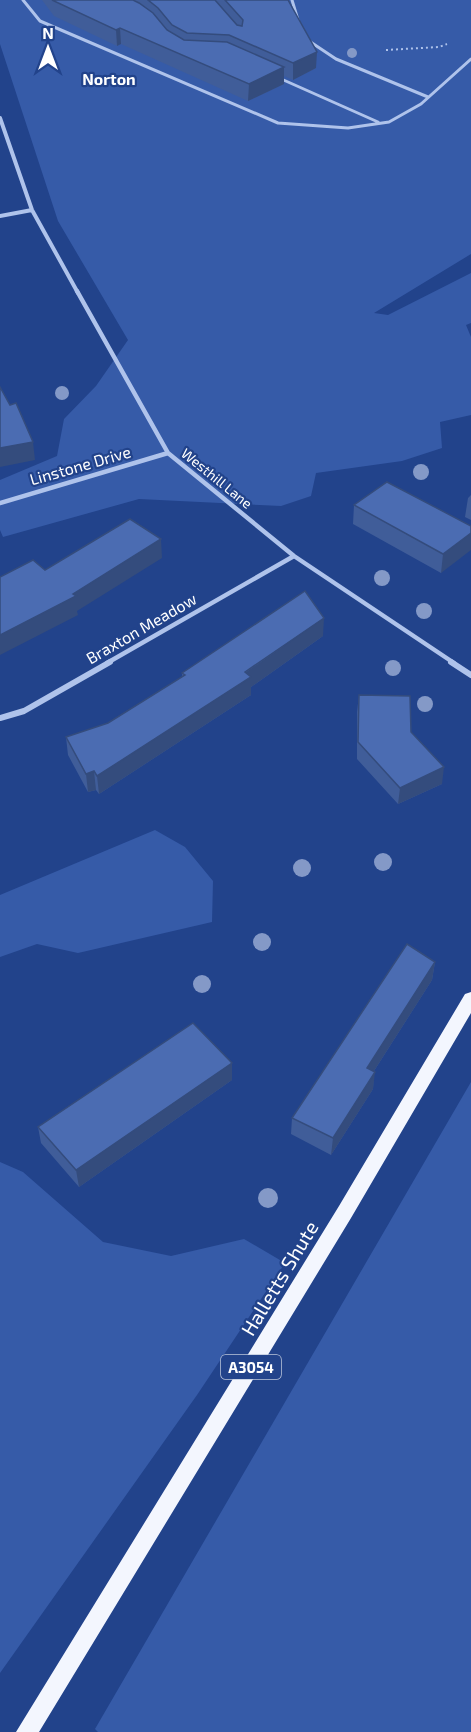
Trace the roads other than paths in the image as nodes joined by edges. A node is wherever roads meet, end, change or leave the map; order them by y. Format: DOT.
graph roads {
  1 [pos="24,0"];
  2 [pos="292,0"];
  3 [pos="302,28"];
  4 [pos="306,36"];
  5 [pos="471,59"];
  6 [pos="271,74"];
  7 [pos="428,97"];
  8 [pos="0,118"];
  9 [pos="380,123"];
  10 [pos="32,210"];
  11 [pos="0,216"];
  12 [pos="168,453"];
  13 [pos="0,503"];
  14 [pos="294,556"];
  15 [pos="471,675"];
  16 [pos="0,718"];
  17 [pos="471,999"];
  18 [pos="27,1732"];
  1 -- 9 [label="lane"];
  2 -- 3 [label="lane"];
  4 -- 7 [label="lane"];
  5 -- 7 [label="lane"];
  6 -- 9 [label="lane"];
  7 -- 9 [label="lane"];
  8 -- 10 [label="street, Westhill Lane"];
  10 -- 11 [label="street"];
  10 -- 12 [label="street, Westhill Lane"];
  12 -- 13 [label="street, Linstone Drive"];
  12 -- 14 [label="street, Westhill Lane"];
  14 -- 15 [label="street, Westhill Lane"];
  14 -- 16 [label="street, Braxton Meadow"];
  17 -- 18 [label="main road, Halletts Shute / A3054"];
}
